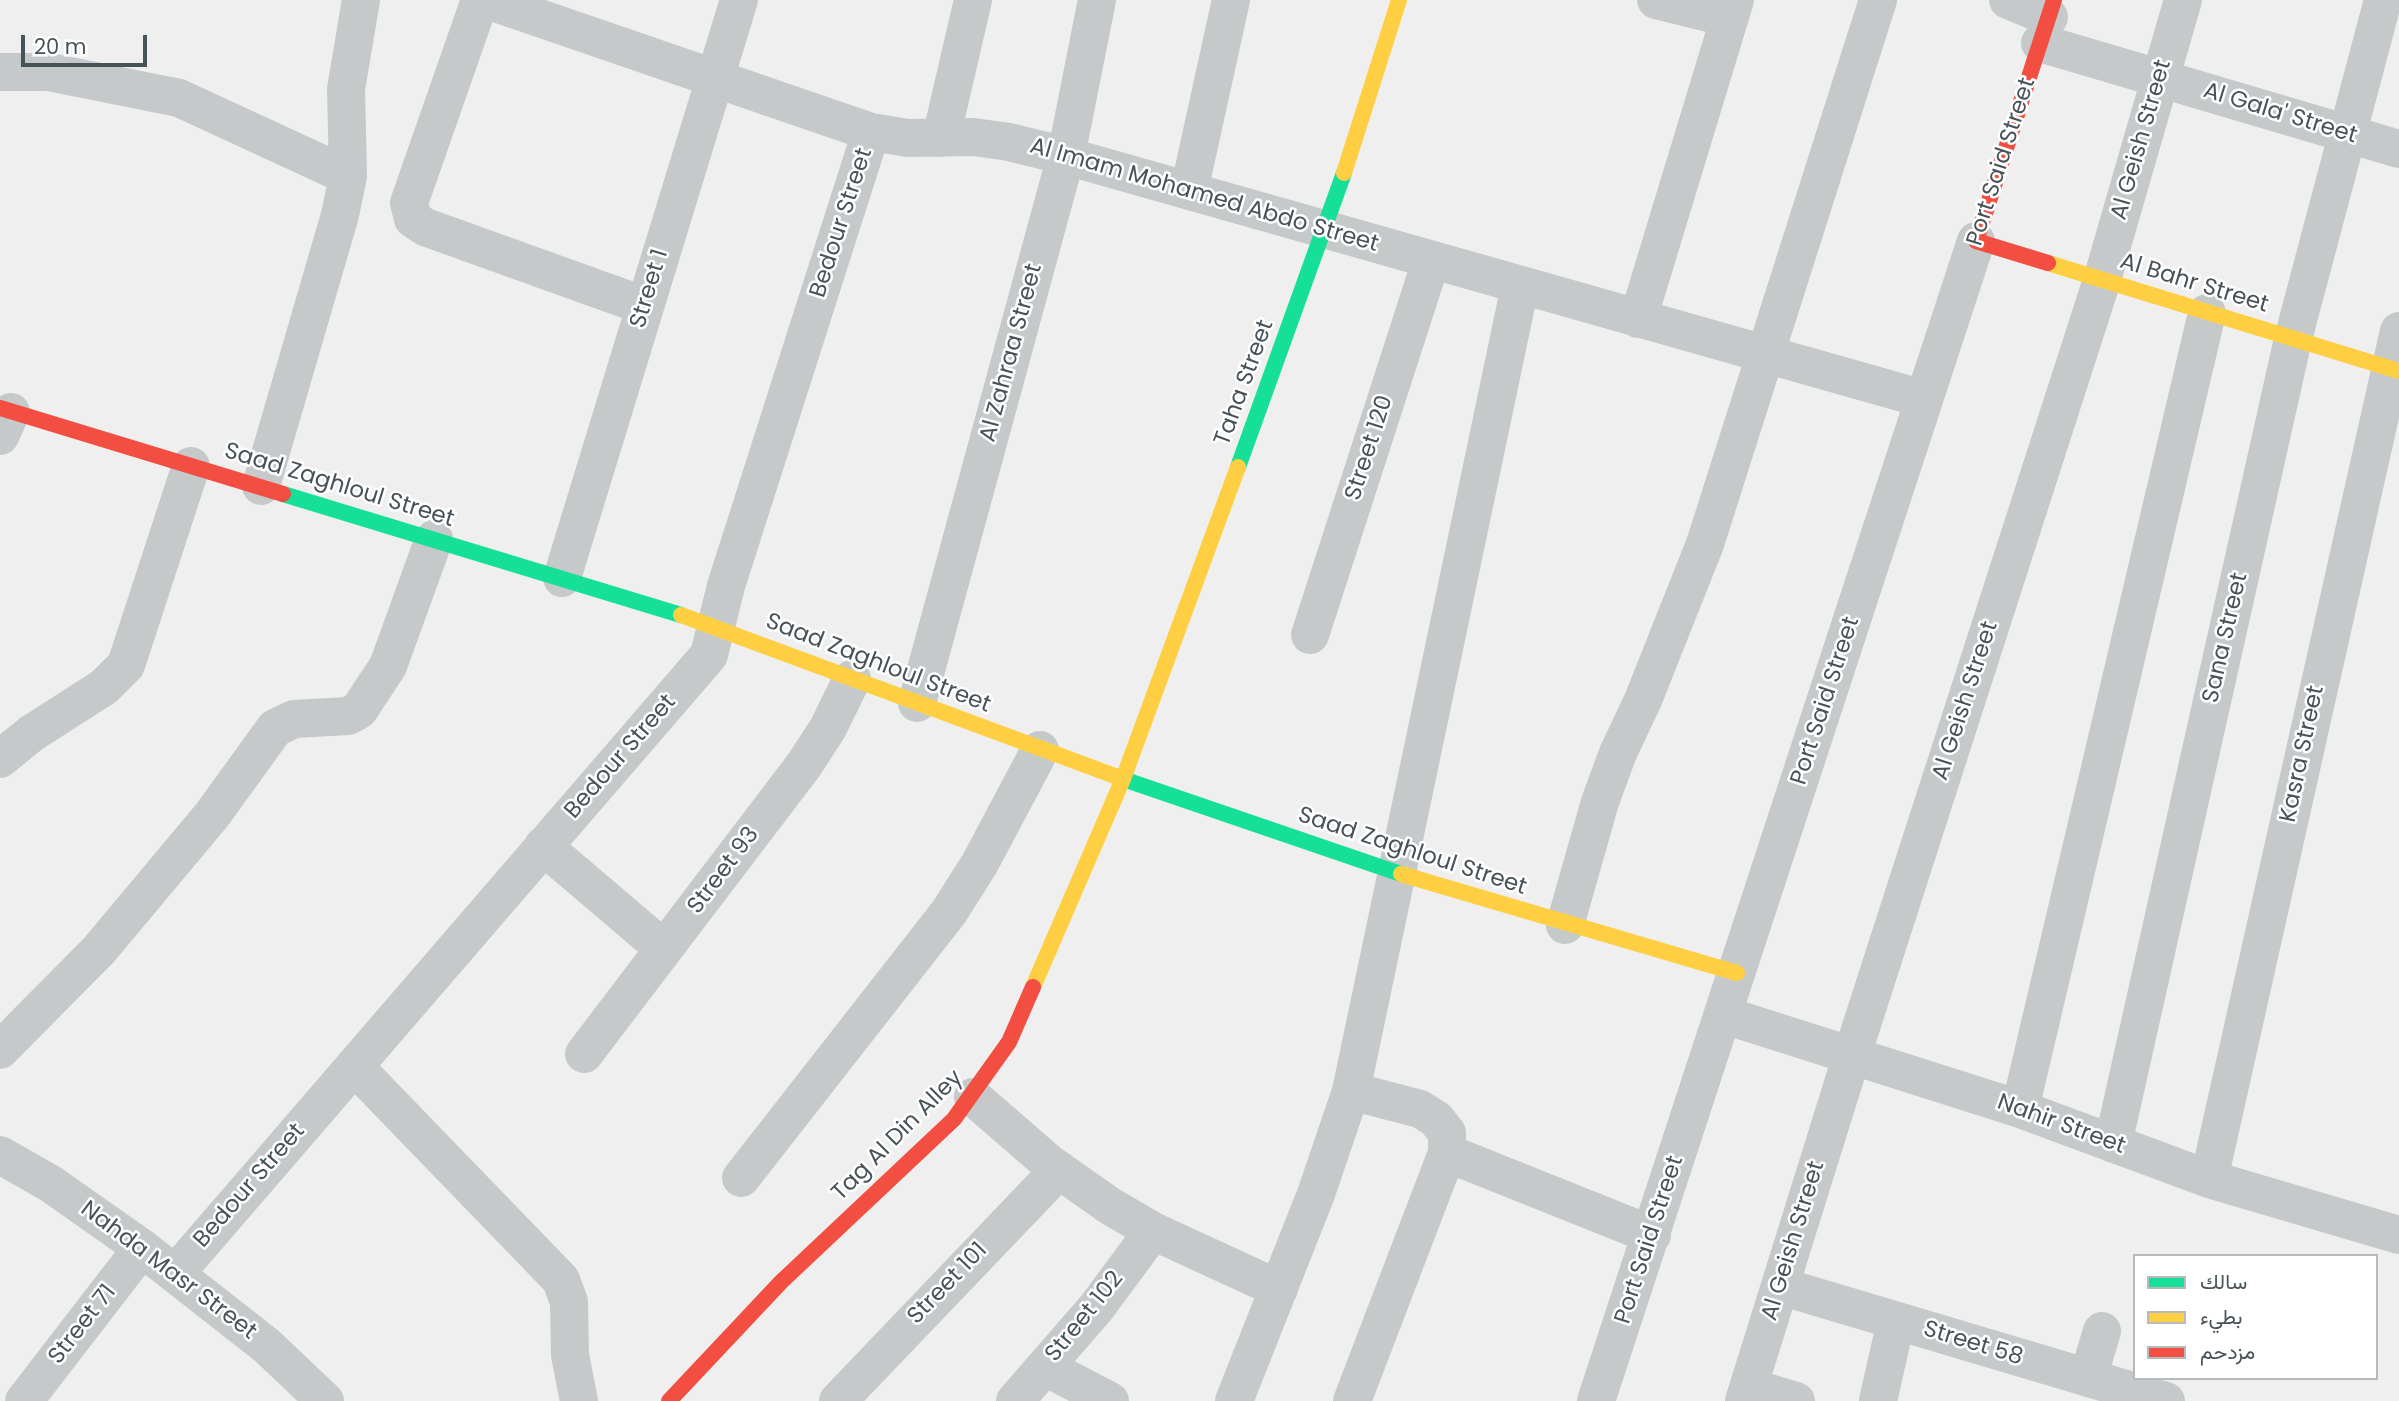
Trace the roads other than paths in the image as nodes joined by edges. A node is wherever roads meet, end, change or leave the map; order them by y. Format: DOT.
graph roads {
  1 [pos="361,0"];
  2 [pos="480,0"];
  3 [pos="487,0"];
  4 [pos="739,0"];
  5 [pos="973,0"];
  6 [pos="1097,0"];
  7 [pos="1231,0"];
  8 [pos="1399,0"];
  9 [pos="1656,0"];
  10 [pos="1878,0"];
  11 [pos="2008,0"];
  12 [pos="2183,0"];
  13 [pos="2383,0"];
  14 [pos="537,8"];
  15 [pos="1732,9"];
  16 [pos="2048,20"];
  17 [pos="0,72"];
  18 [pos="715,78"];
  19 [pos="2160,78"];
  20 [pos="871,132"];
  21 [pos="2347,134"];
  22 [pos="941,138"];
  23 [pos="2399,149"];
  24 [pos="1066,156"];
  25 [pos="348,176"];
  26 [pos="1189,191"];
  27 [pos="1326,228"];
  28 [pos="1976,241"];
  29 [pos="1431,261"];
  30 [pos="2102,280"];
  31 [pos="1520,286"];
  32 [pos="645,306"];
  33 [pos="2207,313"];
  34 [pos="1637,319"];
  35 [pos="2399,331"];
  36 [pos="2293,339"];
  37 [pos="1766,355"];
  38 [pos="2394,370"];
  39 [pos="1924,399"];
  40 [pos="4,419"];
  41 [pos="191,466"];
  42 [pos="261,486"];
  43 [pos="434,539"];
  44 [pos="562,578"];
  45 [pos="718,626"];
  46 [pos="1310,635"];
  47 [pos="852,679"];
  48 [pos="918,704"];
  49 [pos="1040,750"];
  50 [pos="0,759"];
  51 [pos="1123,779"];
  52 [pos="543,846"];
  53 [pos="1397,873"];
  54 [pos="1565,925"];
  55 [pos="664,949"];
  56 [pos="1737,973"];
  57 [pos="1724,1015"];
  58 [pos="0,1050"];
  59 [pos="584,1055"];
  60 [pos="1852,1055"];
  61 [pos="354,1066"];
  62 [pos="1351,1091"];
  63 [pos="972,1097"];
  64 [pos="2020,1110"];
  65 [pos="2113,1144"];
  66 [pos="1447,1153"];
  67 [pos="0,1155"];
  68 [pos="1059,1170"];
  69 [pos="741,1178"];
  70 [pos="2209,1179"];
  71 [pos="1153,1231"];
  72 [pos="1652,1235"];
  73 [pos="2377,1239"];
  74 [pos="142,1248"];
  75 [pos="175,1274"];
  76 [pos="1780,1286"];
  77 [pos="1279,1289"];
  78 [pos="1896,1321"];
  79 [pos="2102,1331"];
  80 [pos="1045,1367"];
  81 [pos="2088,1378"];
  82 [pos="1746,1394"];
  83 [pos="24,1401"];
  84 [pos="325,1401"];
  85 [pos="579,1401"];
  86 [pos="669,1401"];
  87 [pos="838,1401"];
  88 [pos="1015,1401"];
  89 [pos="1110,1401"];
  90 [pos="1234,1401"];
  91 [pos="1352,1401"];
  92 [pos="1596,1401"];
  93 [pos="1796,1401"];
  94 [pos="1878,1401"];
  95 [pos="2166,1401"];
  1 -- 25 [label="street"];
  2 -- 32 [label="street"];
  3 -- 14 [label="street, Al Imam Mohamed Abdo Street"];
  4 -- 18 [label="street, Street 1"];
  5 -- 22 [label="street"];
  6 -- 24 [label="street, Al Zahraa Street"];
  7 -- 26 [label="street"];
  8 -- 27 [label="street, Taha Street"];
  9 -- 15 [label="street"];
  10 -- 37 [label="street"];
  11 -- 16 [label="street, Al Gala' Street"];
  12 -- 19 [label="street, Al Geish Street"];
  13 -- 21 [label="street, Sana Street"];
  14 -- 18 [label="street, Al Imam Mohamed Abdo Street"];
  15 -- 34 [label="street"];
  16 -- 19 [label="street, Al Gala' Street"];
  16 -- 28 [label="street, Port Said Street"];
  17 -- 25 [label="street"];
  18 -- 20 [label="street, Al Imam Mohamed Abdo Street"];
  18 -- 32 [label="street, Street 1"];
  19 -- 21 [label="street, Al Gala' Street"];
  19 -- 30 [label="street, Al Geish Street"];
  20 -- 22 [label="street, Al Imam Mohamed Abdo Street"];
  20 -- 45 [label="street, Bedour Street"];
  21 -- 23 [label="street, Al Gala' Street"];
  21 -- 36 [label="street, Sana Street"];
  22 -- 24 [label="street, Al Imam Mohamed Abdo Street"];
  24 -- 26 [label="street, Al Imam Mohamed Abdo Street"];
  24 -- 48 [label="street, Al Zahraa Street"];
  25 -- 42 [label="street"];
  26 -- 27 [label="street, Al Imam Mohamed Abdo Street"];
  27 -- 29 [label="street, Al Imam Mohamed Abdo Street"];
  27 -- 51 [label="street, Taha Street"];
  28 -- 30 [label="street, Al Bahr Street"];
  28 -- 39 [label="street, Port Said Street"];
  29 -- 31 [label="street, Al Imam Mohamed Abdo Street"];
  29 -- 46 [label="street, Street 120"];
  30 -- 33 [label="street, Al Bahr Street"];
  30 -- 60 [label="street, Al Geish Street"];
  31 -- 34 [label="street, Al Imam Mohamed Abdo Street"];
  31 -- 53 [label="street"];
  32 -- 44 [label="street, Street 1"];
  33 -- 36 [label="street, Al Bahr Street"];
  33 -- 64 [label="street"];
  34 -- 37 [label="street, Al Imam Mohamed Abdo Street"];
  35 -- 38 [label="street, Kasra Street"];
  36 -- 38 [label="street, Al Bahr Street"];
  36 -- 65 [label="street, Sana Street"];
  37 -- 39 [label="street, Al Imam Mohamed Abdo Street"];
  37 -- 54 [label="street"];
  38 -- 70 [label="street, Kasra Street"];
  39 -- 56 [label="street, Port Said Street"];
  40 -- 41 [label="street, Saad Zaghloul Street"];
  41 -- 42 [label="street, Saad Zaghloul Street"];
  41 -- 50 [label="street"];
  42 -- 43 [label="street, Saad Zaghloul Street"];
  43 -- 44 [label="street, Saad Zaghloul Street"];
  43 -- 58 [label="street"];
  44 -- 45 [label="street, Saad Zaghloul Street"];
  45 -- 47 [label="street, Saad Zaghloul Street"];
  45 -- 52 [label="street, Bedour Street"];
  47 -- 48 [label="street, Saad Zaghloul Street"];
  47 -- 55 [label="street, Street 93"];
  48 -- 49 [label="street, Saad Zaghloul Street"];
  49 -- 51 [label="street, Saad Zaghloul Street"];
  49 -- 69 [label="street"];
  51 -- 53 [label="street, Saad Zaghloul Street"];
  51 -- 63 [label="street, Tag Al Din Alley"];
  52 -- 55 [label="street"];
  52 -- 61 [label="street, Bedour Street"];
  53 -- 54 [label="street, Saad Zaghloul Street"];
  53 -- 62 [label="street"];
  54 -- 56 [label="street, Saad Zaghloul Street"];
  55 -- 59 [label="street, Street 93"];
  56 -- 57 [label="street, Port Said Street"];
  57 -- 60 [label="street, Nahir Street"];
  57 -- 72 [label="street, Port Said Street"];
  60 -- 64 [label="street, Nahir Street"];
  60 -- 76 [label="street, Al Geish Street"];
  61 -- 75 [label="street, Bedour Street"];
  61 -- 85 [label="street"];
  62 -- 66 [label="street"];
  62 -- 77 [label="street"];
  63 -- 68 [label="street"];
  63 -- 86 [label="street, Tag Al Din Alley"];
  64 -- 65 [label="street, Nahir Street"];
  65 -- 70 [label="street, Nahir Street"];
  66 -- 72 [label="street"];
  66 -- 91 [label="street"];
  67 -- 74 [label="street, Nahda Masr Street"];
  68 -- 71 [label="street"];
  68 -- 87 [label="street, Street 101"];
  70 -- 73 [label="street, Nahir Street"];
  71 -- 77 [label="street"];
  71 -- 80 [label="street, Street 102"];
  72 -- 92 [label="street, Port Said Street"];
  74 -- 75 [label="street, Nahda Masr Street"];
  74 -- 83 [label="street, Street 71"];
  75 -- 84 [label="street, Nahda Masr Street"];
  76 -- 78 [label="street, Street 58"];
  76 -- 82 [label="street, Al Geish Street"];
  77 -- 90 [label="street"];
  78 -- 81 [label="street, Street 58"];
  78 -- 94 [label="street"];
  79 -- 81 [label="street"];
  80 -- 88 [label="street, Street 102"];
  80 -- 89 [label="street"];
  81 -- 95 [label="street, Street 58"];
  82 -- 93 [label="street"];
}
